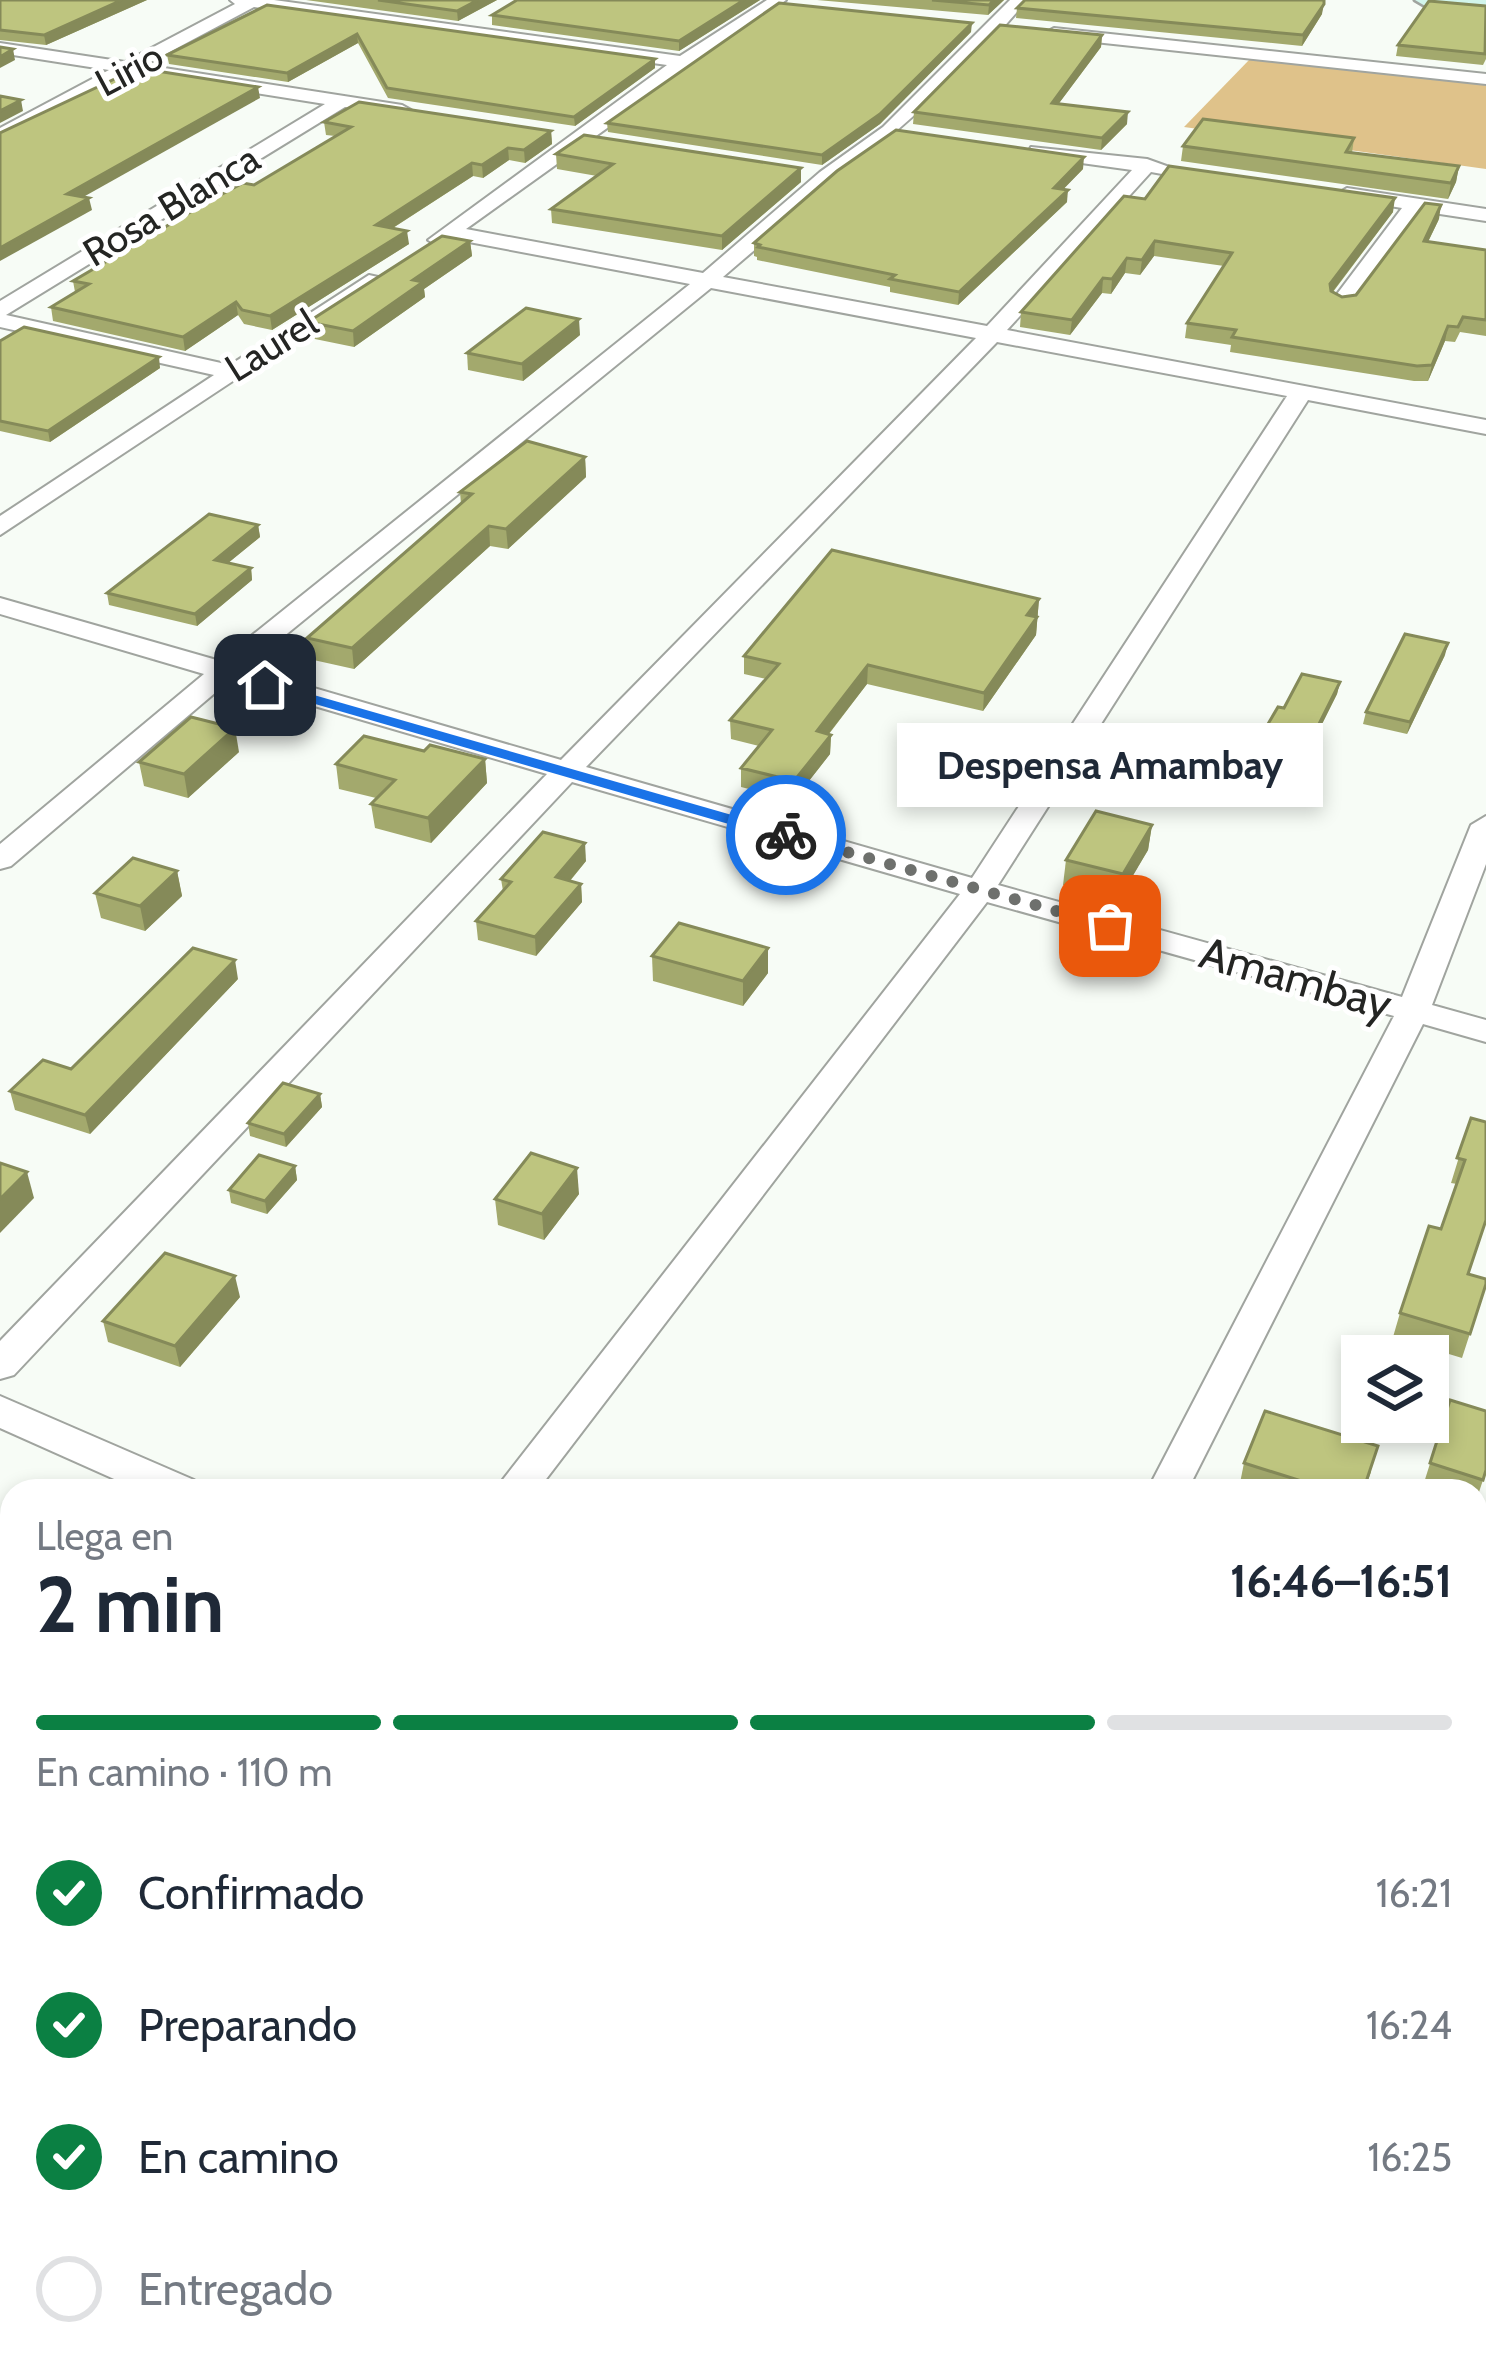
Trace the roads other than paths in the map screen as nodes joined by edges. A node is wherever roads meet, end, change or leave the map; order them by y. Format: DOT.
graph roads {
  1 [pos="1019,0"];
  2 [pos="1427,0"];
  3 [pos="248,1"];
  4 [pos="784,2"];
  5 [pos="1486,6"];
  6 [pos="500,10"];
  7 [pos="975,24"];
  8 [pos="998,26"];
  9 [pos="1021,29"];
  10 [pos="462,31"];
  11 [pos="1044,32"];
  12 [pos="0,48"];
  13 [pos="683,62"];
  14 [pos="132,69"];
  15 [pos="1486,79"];
  16 [pos="342,101"];
  17 [pos="430,114"];
  18 [pos="540,130"];
  19 [pos="890,130"];
  20 [pos="914,134"];
  21 [pos="0,135"];
  22 [pos="584,137"];
  23 [pos="607,141"];
  24 [pos="1007,146"];
  25 [pos="1147,165"];
  26 [pos="1191,172"];
  27 [pos="1326,191"];
  28 [pos="1415,204"];
  29 [pos="1486,215"];
  30 [pos="450,232"];
  31 [pos="410,258"];
  32 [pos="390,270"];
  33 [pos="705,282"];
  34 [pos="1342,302"];
  35 [pos="0,310"];
  36 [pos="0,320"];
  37 [pos="993,333"];
  38 [pos="229,372"];
  39 [pos="1301,393"];
  40 [pos="1486,427"];
  41 [pos="0,527"];
  42 [pos="0,607"];
  43 [pos="222,673"];
  44 [pos="565,772"];
  45 [pos="1486,825"];
  46 [pos="7,847"];
  47 [pos="980,890"];
  48 [pos="1413,1011"];
  49 [pos="1486,1030"];
  50 [pos="0,1365"];
  51 [pos="0,1412"];
  52 [pos="153,1479"];
  53 [pos="523,1479"];
  54 [pos="1173,1479"];
  1 -- 8 [label="street"];
  2 -- 5 [label="street"];
  3 -- 10 [label="street"];
  3 -- 14 [label="street, Lirio"];
  4 -- 13 [label="street"];
  6 -- 10 [label="street"];
  7 -- 8 [label="street"];
  8 -- 9 [label="street"];
  8 -- 19 [label="street"];
  10 -- 13 [label="street"];
  11 -- 15 [label="street"];
  12 -- 14 [label="street"];
  13 -- 22 [label="street"];
  14 -- 16 [label="street"];
  14 -- 21 [label="street, Lirio"];
  16 -- 17 [label="street"];
  16 -- 35 [label="street, Rosa Blanca"];
  18 -- 22 [label="street"];
  19 -- 20 [label="street"];
  19 -- 33 [label="street"];
  22 -- 23 [label="street"];
  22 -- 30 [label="street"];
  24 -- 25 [label="street"];
  25 -- 26 [label="street"];
  25 -- 37 [label="street"];
  27 -- 28 [label="street"];
  28 -- 29 [label="street"];
  28 -- 34 [label="street"];
  30 -- 31 [label="street"];
  30 -- 33 [label="street"];
  32 -- 38 [label="street, Laurel"];
  33 -- 37 [label="street"];
  33 -- 43 [label="street"];
  36 -- 38 [label="street"];
  37 -- 39 [label="street"];
  37 -- 44 [label="street"];
  38 -- 41 [label="street, Laurel"];
  39 -- 40 [label="street"];
  39 -- 47 [label="street"];
  42 -- 43 [label="street, Amambay"];
  43 -- 44 [label="street, Amambay"];
  43 -- 46 [label="street"];
  44 -- 47 [label="street, Amambay"];
  44 -- 50 [label="street"];
  45 -- 48 [label="street"];
  47 -- 48 [label="street, Amambay"];
  47 -- 53 [label="street"];
  48 -- 49 [label="street, Amambay"];
  48 -- 54 [label="street"];
  51 -- 52 [label="street"];
}
